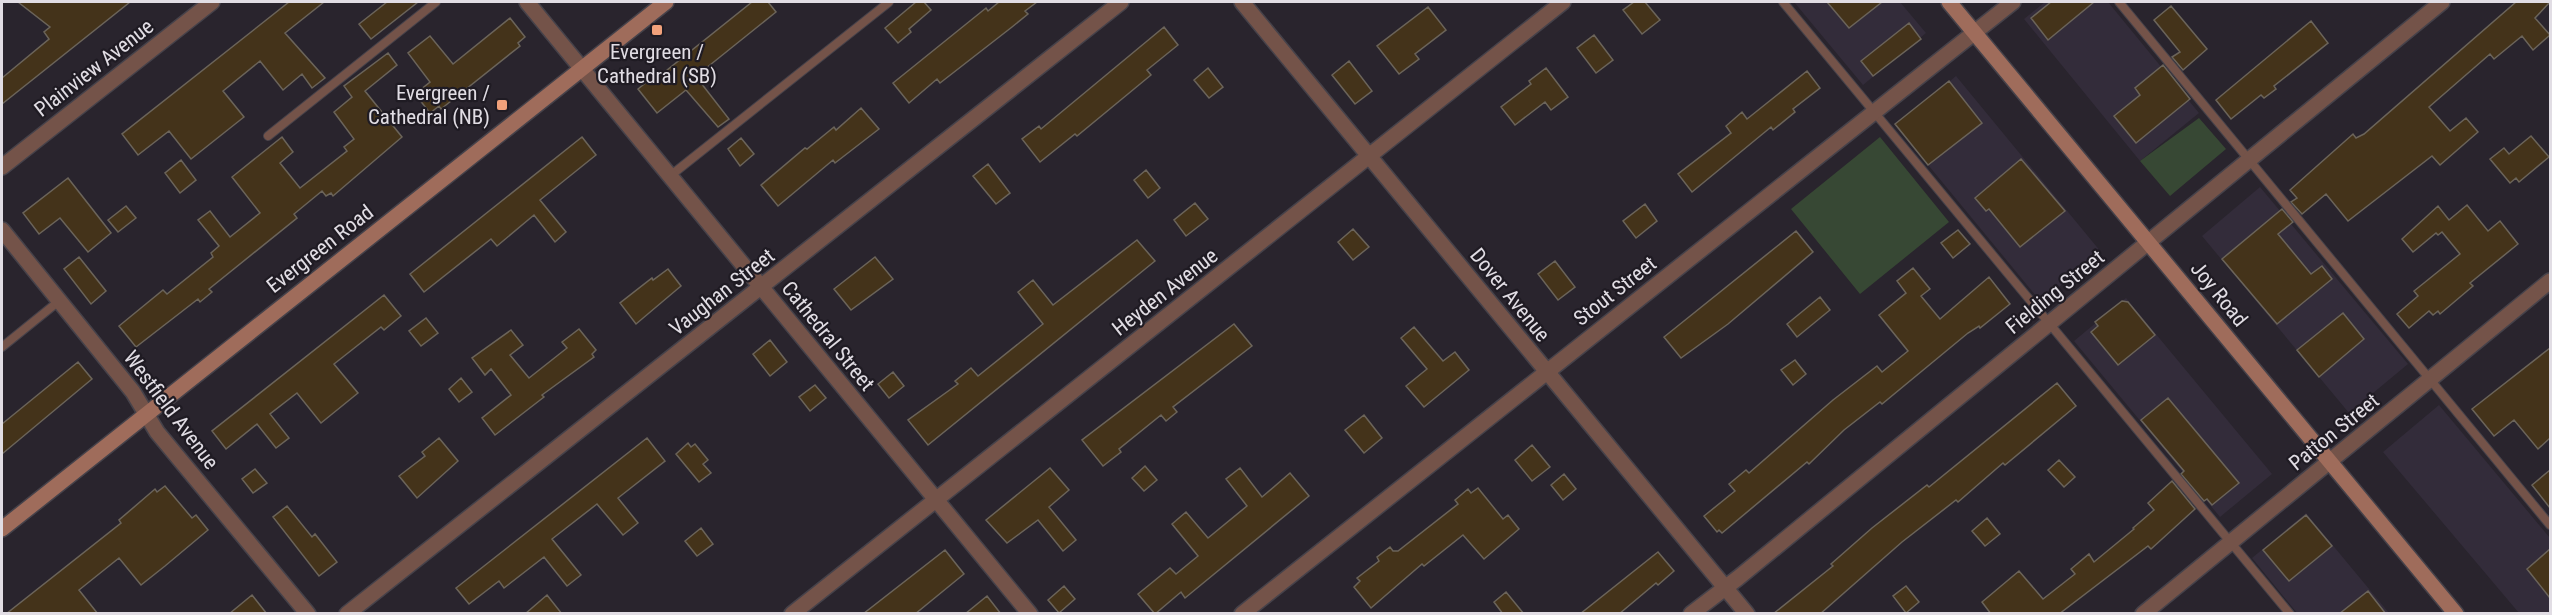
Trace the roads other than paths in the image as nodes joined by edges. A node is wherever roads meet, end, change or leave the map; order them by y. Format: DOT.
graph roads {
  1 [pos="212,2"];
  2 [pos="436,2"];
  3 [pos="527,2"];
  4 [pos="666,2"];
  5 [pos="890,2"];
  6 [pos="1121,2"];
  7 [pos="1242,2"];
  8 [pos="1563,2"];
  9 [pos="1783,2"];
  10 [pos="1949,2"];
  11 [pos="2013,2"];
  12 [pos="2119,2"];
  13 [pos="2442,2"];
  14 [pos="1975,33"];
  15 [pos="581,69"];
  16 [pos="1874,112"];
  17 [pos="268,136"];
  18 [pos="1369,156"];
  19 [pos="2250,160"];
  20 [pos="2,167"];
  21 [pos="669,176"];
  22 [pos="2,230"];
  23 [pos="2149,243"];
  24 [pos="2550,281"];
  25 [pos="761,287"];
  26 [pos="59,301"];
  27 [pos="2049,324"];
  28 [pos="2,347"];
  29 [pos="1547,372"];
  30 [pos="2431,380"];
  31 [pos="146,413"];
  32 [pos="2330,462"];
  33 [pos="936,500"];
  34 [pos="2550,525"];
  35 [pos="2,529"];
  36 [pos="2231,543"];
  37 [pos="1725,587"];
  38 [pos="308,614"];
  39 [pos="347,614"];
  40 [pos="792,614"];
  41 [pos="1030,614"];
  42 [pos="1242,614"];
  43 [pos="1691,614"];
  44 [pos="1747,614"];
  45 [pos="2143,614"];
  46 [pos="2290,614"];
  47 [pos="2456,614"];
  1 -- 20 [label="street, Plainview Avenue"];
  2 -- 17 [label="lane"];
  3 -- 15 [label="street, Cathedral Street"];
  4 -- 15 [label="street, Evergreen Road"];
  5 -- 21 [label="lane"];
  6 -- 25 [label="street, Vaughan Street"];
  7 -- 18 [label="street, Dover Avenue"];
  8 -- 18 [label="street, Heyden Avenue"];
  9 -- 16 [label="lane"];
  10 -- 14 [label="street, Joy Road"];
  11 -- 14 [label="street, Stout Street"];
  12 -- 19 [label="lane"];
  13 -- 19 [label="street, Fielding Street"];
  14 -- 16 [label="street, Stout Street"];
  14 -- 23 [label="street, Joy Road"];
  15 -- 21 [label="street, Cathedral Street"];
  15 -- 31 [label="street, Evergreen Road"];
  16 -- 27 [label="lane"];
  16 -- 29 [label="street, Stout Street"];
  18 -- 29 [label="street, Dover Avenue"];
  18 -- 33 [label="street, Heyden Avenue"];
  19 -- 23 [label="street, Fielding Street"];
  19 -- 30 [label="lane"];
  21 -- 25 [label="street, Cathedral Street"];
  22 -- 26 [label="street, Westfield Avenue"];
  23 -- 27 [label="street, Fielding Street"];
  23 -- 32 [label="street, Joy Road"];
  24 -- 30 [label="street, Patton Street"];
  25 -- 33 [label="street, Cathedral Street"];
  25 -- 39 [label="street, Vaughan Street"];
  26 -- 28 [label="lane"];
  26 -- 31 [label="street, Westfield Avenue"];
  27 -- 36 [label="lane"];
  27 -- 37 [label="street, Fielding Street"];
  29 -- 37 [label="street, Dover Avenue"];
  29 -- 42 [label="street, Stout Street"];
  30 -- 32 [label="street, Patton Street"];
  30 -- 34 [label="lane"];
  31 -- 35 [label="street, Evergreen Road"];
  31 -- 38 [label="street, Westfield Avenue"];
  32 -- 36 [label="street, Patton Street"];
  32 -- 47 [label="street, Joy Road"];
  33 -- 40 [label="street, Heyden Avenue"];
  33 -- 41 [label="street, Cathedral Street"];
  36 -- 45 [label="street, Patton Street"];
  36 -- 46 [label="lane"];
  37 -- 43 [label="street, Fielding Street"];
  37 -- 44 [label="street, Dover Avenue"];
}
